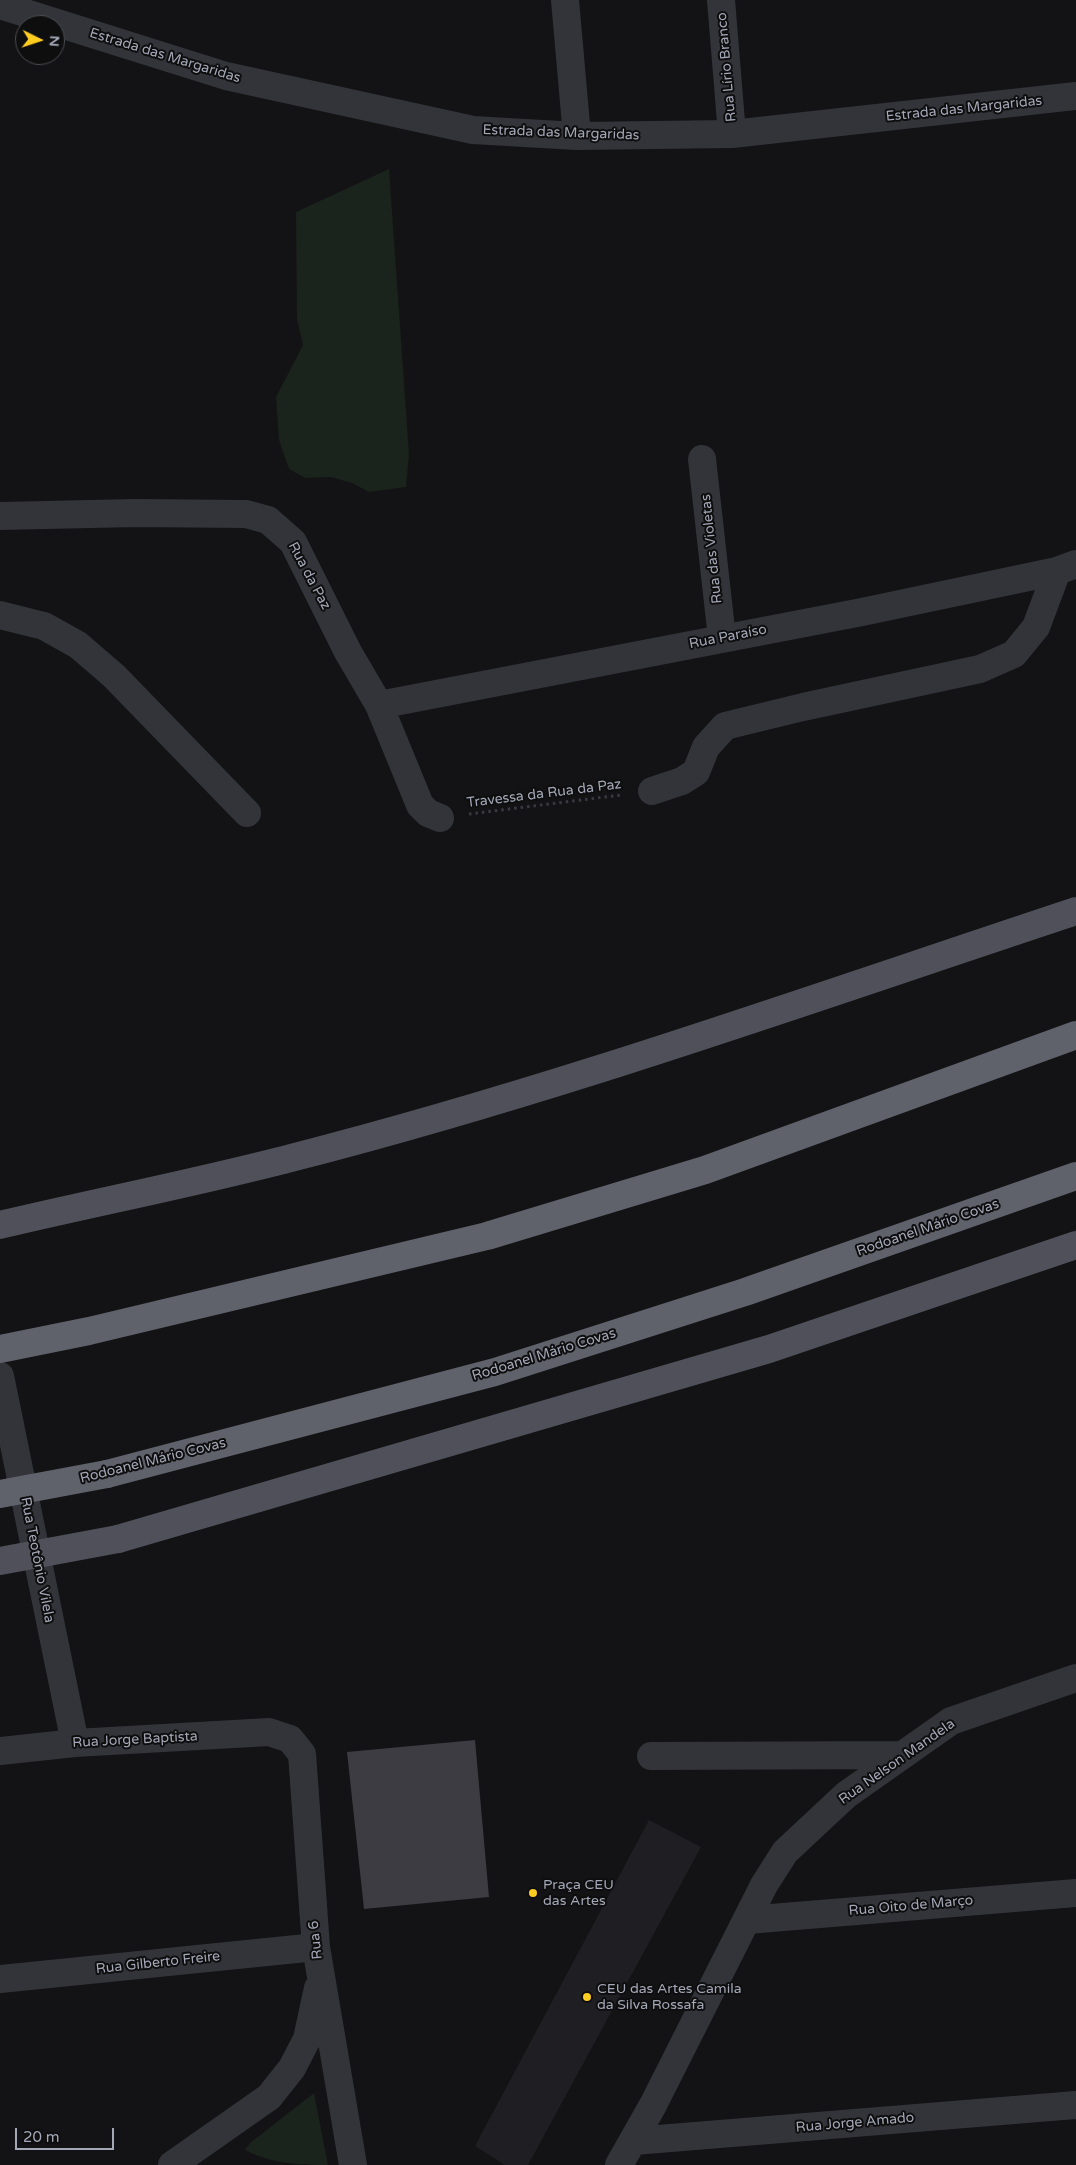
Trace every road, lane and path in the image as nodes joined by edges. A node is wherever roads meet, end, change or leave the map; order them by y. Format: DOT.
graph roads {
  1 [pos="565,0"];
  2 [pos="721,0"];
  3 [pos="0,5"];
  4 [pos="1076,96"];
  5 [pos="732,134"];
  6 [pos="577,136"];
  7 [pos="702,459"];
  8 [pos="0,516"];
  9 [pos="1067,568"];
  10 [pos="0,615"];
  11 [pos="722,638"];
  12 [pos="379,705"];
  13 [pos="652,792"];
  14 [pos="246,813"];
  15 [pos="440,818"];
  16 [pos="1076,911"];
  17 [pos="1076,1036"];
  18 [pos="1076,1176"];
  19 [pos="0,1225"];
  20 [pos="1076,1245"];
  21 [pos="0,1349"];
  22 [pos="0,1376"];
  23 [pos="0,1494"];
  24 [pos="0,1561"];
  25 [pos="1076,1678"];
  26 [pos="269,1732"];
  27 [pos="75,1743"];
  28 [pos="0,1751"];
  29 [pos="903,1755"];
  30 [pos="651,1756"];
  31 [pos="1076,1893"];
  32 [pos="746,1920"];
  33 [pos="316,1947"];
  34 [pos="320,1976"];
  35 [pos="0,1979"];
  36 [pos="1076,2105"];
  37 [pos="634,2141"];
  38 [pos="172,2165"];
  39 [pos="352,2165"];
  40 [pos="618,2165"];
  1 -- 6 [label="street"];
  2 -- 5 [label="street, Rua Lírio Branco"];
  3 -- 6 [label="street, Estrada das Margaridas"];
  4 -- 5 [label="street, Estrada das Margaridas"];
  5 -- 6 [label="street, Estrada das Margaridas"];
  7 -- 11 [label="street, Rua das Violetas"];
  8 -- 12 [label="street, Rua da Paz"];
  9 -- 11 [label="street, Rua Paraíso"];
  9 -- 13 [label="street"];
  10 -- 14 [label="street"];
  11 -- 12 [label="street, Rua Paraíso"];
  12 -- 15 [label="street, Rua da Paz"];
  13 -- 15 [label="path, Travessa da Rua da Paz"];
  16 -- 19 [label="main road"];
  17 -- 21 [label="highway"];
  18 -- 23 [label="highway, Rodoanel Mário Covas, bridge"];
  20 -- 24 [label="main road, bridge"];
  22 -- 27 [label="street, Rua Teotônio Vilela"];
  25 -- 29 [label="street, Rua Nelson Mandela"];
  26 -- 27 [label="street, Rua Jorge Baptista"];
  26 -- 33 [label="street, Rua 6"];
  27 -- 28 [label="street, Rua Jorge Baptista"];
  29 -- 30 [label="street"];
  29 -- 32 [label="street, Rua Nelson Mandela"];
  31 -- 32 [label="street, Rua Oito de Março"];
  32 -- 37 [label="street, Rua Nelson Mandela"];
  33 -- 34 [label="street, Rua 6"];
  33 -- 35 [label="street, Rua Gilberto Freire"];
  34 -- 38 [label="street"];
  34 -- 39 [label="street, Rua 6"];
  36 -- 37 [label="street, Rua Jorge Amado"];
  37 -- 40 [label="street, Rua Nelson Mandela"];
}
